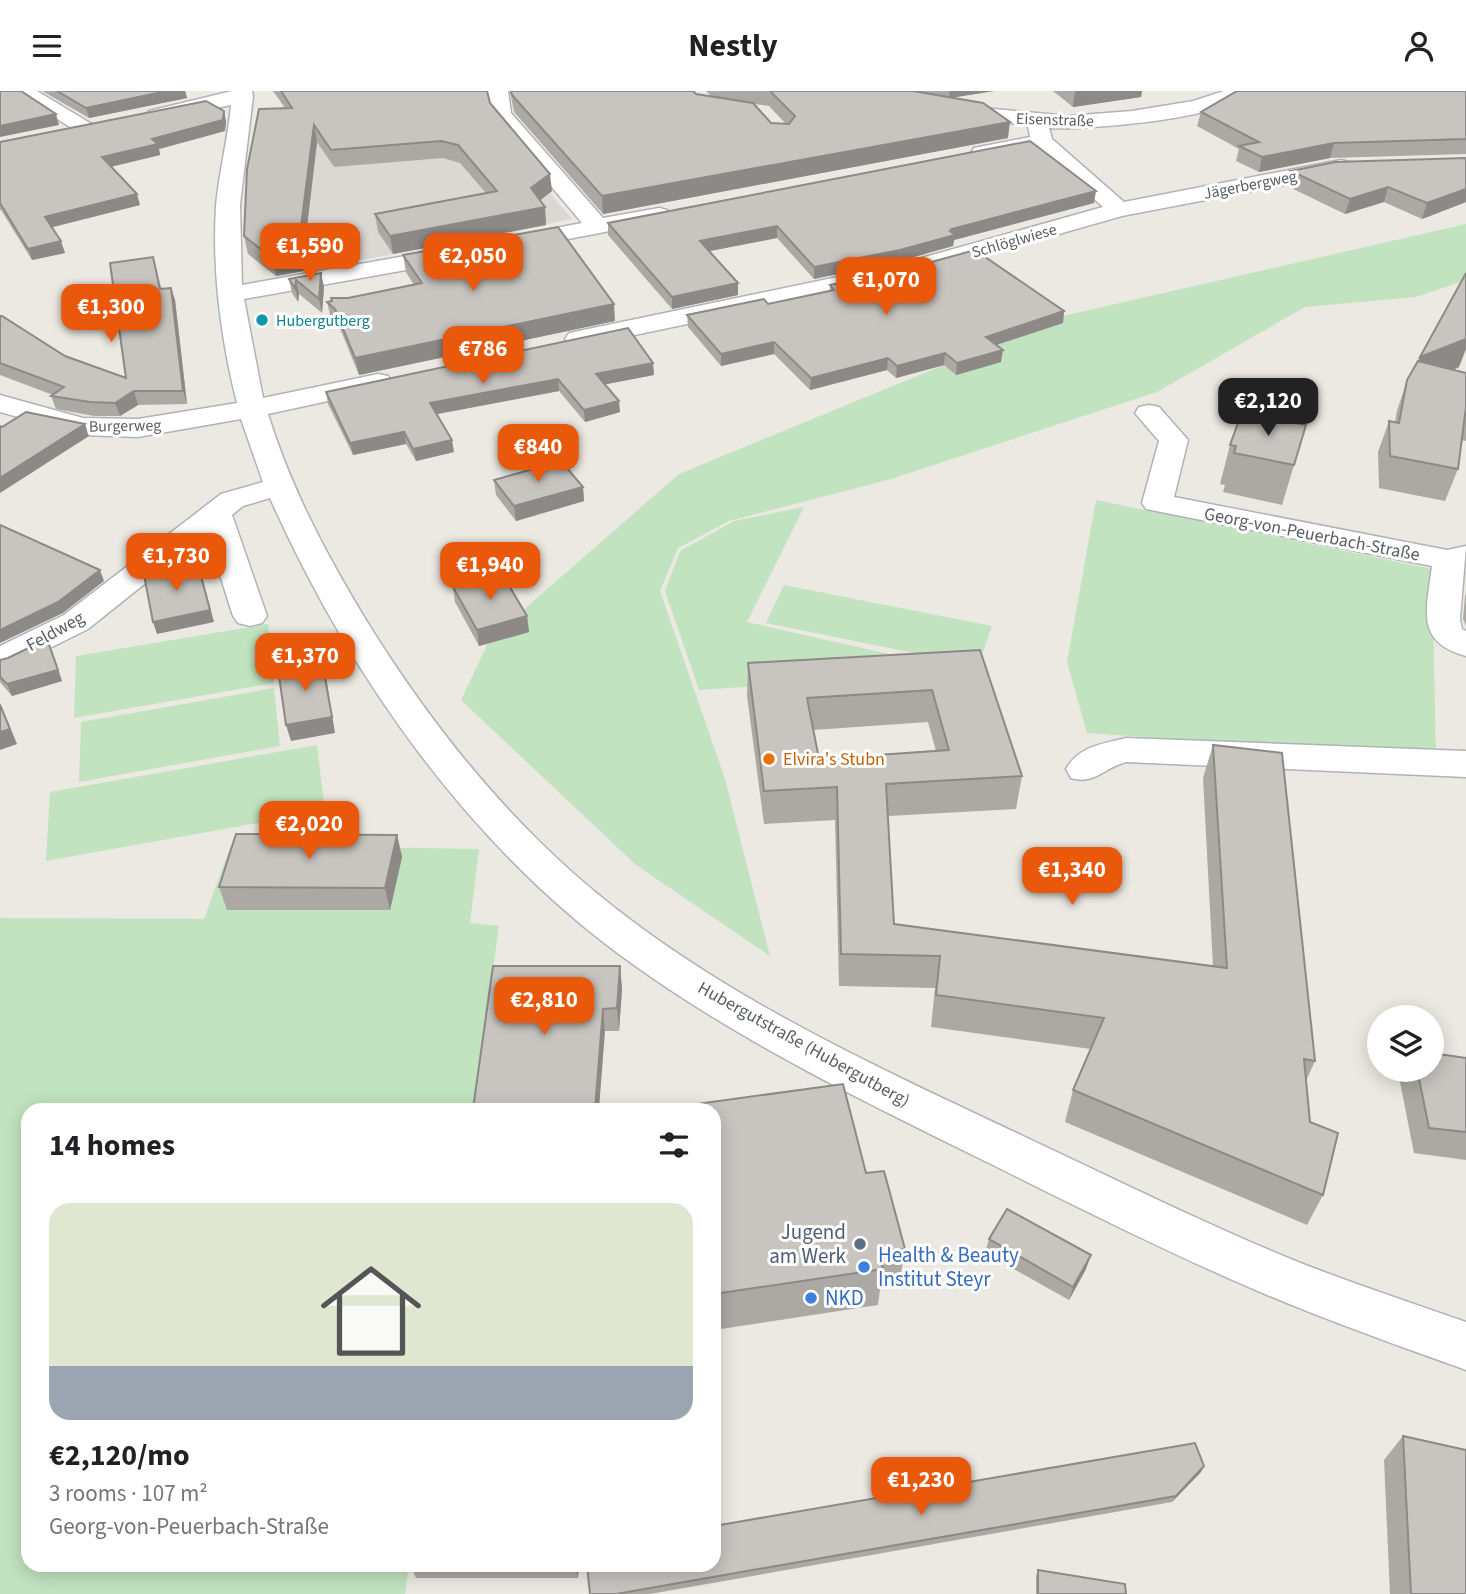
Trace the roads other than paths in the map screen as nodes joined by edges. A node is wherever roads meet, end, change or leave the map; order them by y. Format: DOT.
graph roads {
  1 [pos="28,91"];
  2 [pos="498,91"];
  3 [pos="868,91"];
  4 [pos="1190,91"];
  5 [pos="1240,91"];
  6 [pos="243,93"];
  7 [pos="1091,109"];
  8 [pos="109,125"];
  9 [pos="1040,131"];
  10 [pos="63,135"];
  11 [pos="961,157"];
  12 [pos="1359,165"];
  13 [pos="1119,210"];
  14 [pos="678,211"];
  15 [pos="598,227"];
  16 [pos="232,294"];
  17 [pos="558,343"];
  18 [pos="398,377"];
  19 [pos="0,403"];
  20 [pos="252,409"];
  21 [pos="1149,413"];
  22 [pos="281,486"];
  23 [pos="215,511"];
  24 [pos="1457,558"];
  25 [pos="250,616"];
  26 [pos="1466,645"];
  27 [pos="0,659"];
  28 [pos="1466,764"];
  29 [pos="1084,769"];
  30 [pos="1466,1346"];
  1 -- 8 [label="street"];
  2 -- 15 [label="street"];
  3 -- 9 [label="street, Eisenstraße"];
  4 -- 7 [label="street"];
  5 -- 9 [label="street, Eisenstraße"];
  6 -- 8 [label="street"];
  6 -- 16 [label="street, Hubergutstraße (Hubergutberg)"];
  8 -- 10 [label="street"];
  9 -- 11 [label="street"];
  9 -- 13 [label="street"];
  12 -- 13 [label="street, Jägerbergweg"];
  13 -- 17 [label="street, Schlöglwiese"];
  14 -- 15 [label="street"];
  15 -- 16 [label="street"];
  16 -- 20 [label="street, Hubergutstraße (Hubergutberg)"];
  18 -- 20 [label="street"];
  19 -- 20 [label="street, Burgerweg"];
  20 -- 22 [label="street, Hubergutstraße (Hubergutberg)"];
  21 -- 24 [label="street, Georg-von-Peuerbach-Straße"];
  22 -- 23 [label="street, Feldweg"];
  22 -- 30 [label="street, Hubergutstraße (Hubergutberg)"];
  23 -- 25 [label="street"];
  23 -- 27 [label="street, Feldweg"];
  24 -- 26 [label="street"];
  28 -- 29 [label="street"];
}
